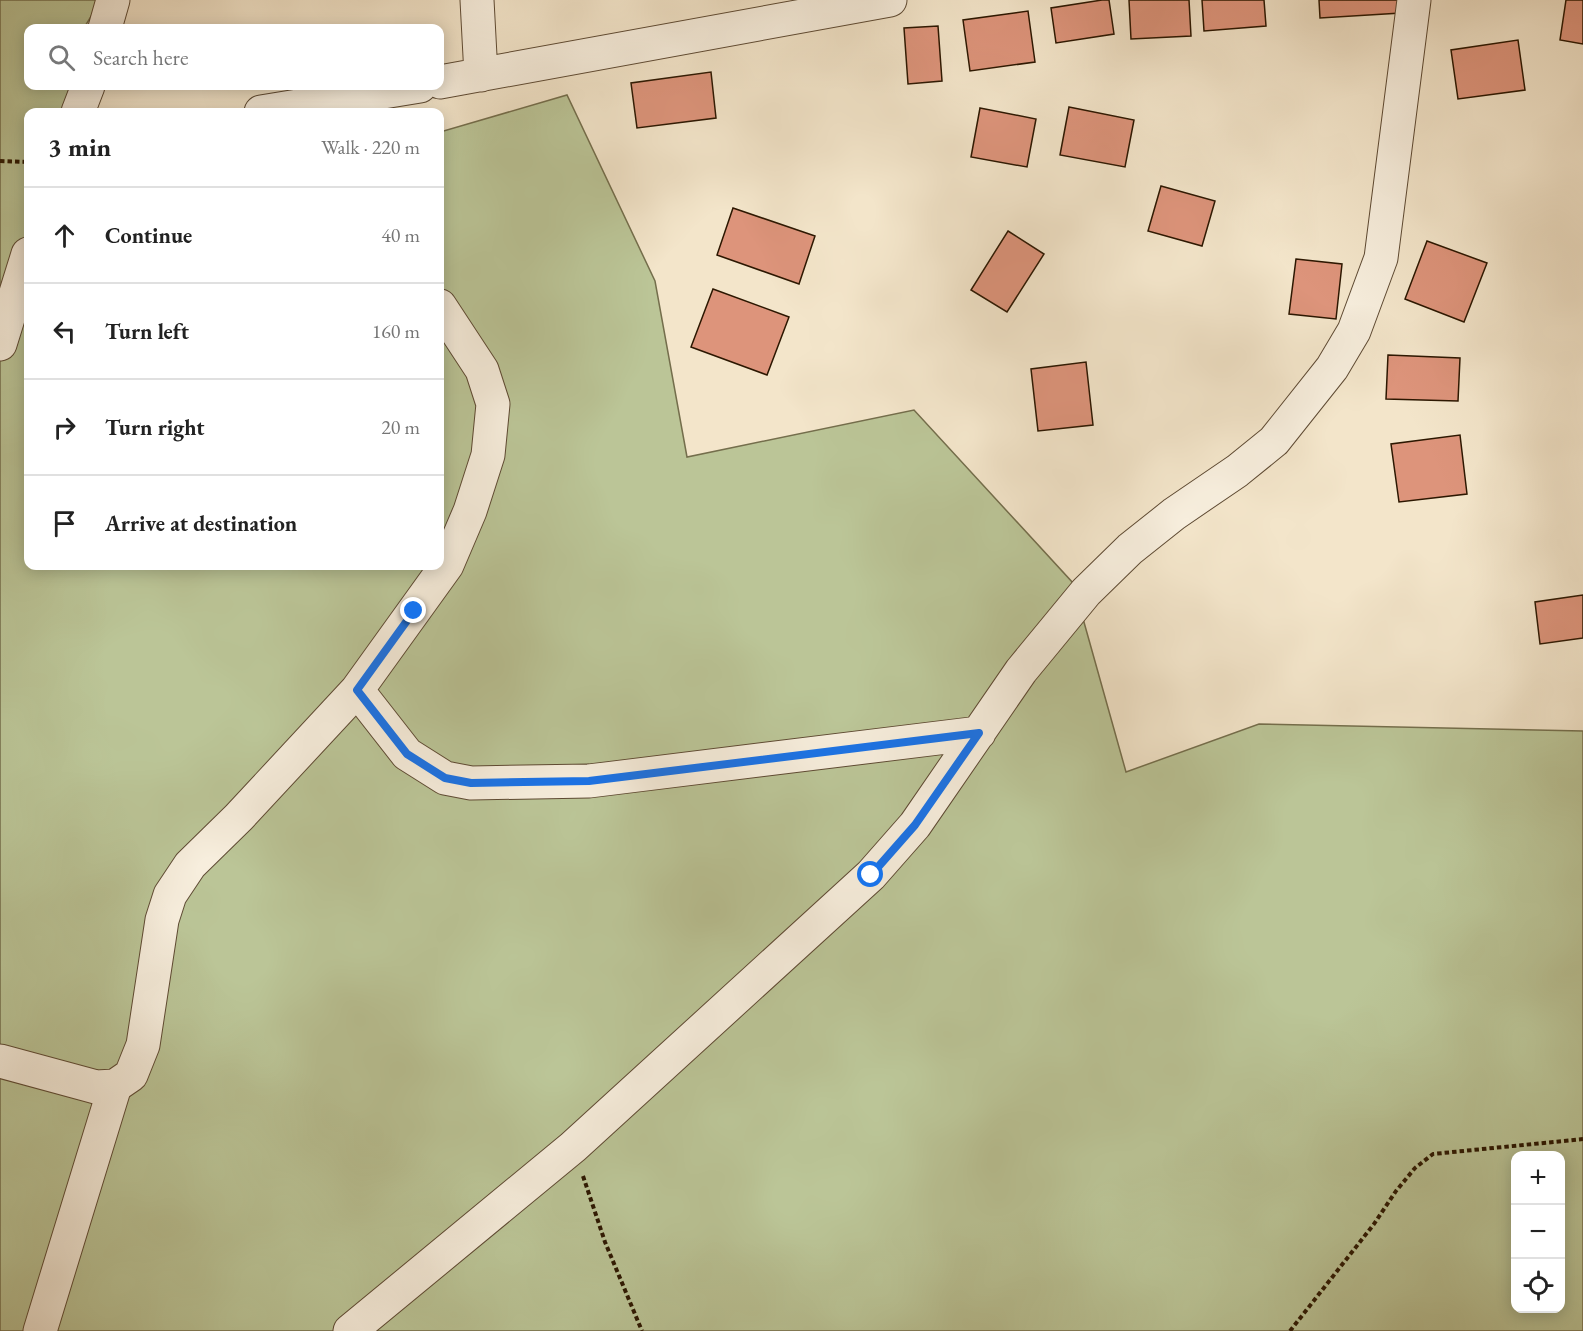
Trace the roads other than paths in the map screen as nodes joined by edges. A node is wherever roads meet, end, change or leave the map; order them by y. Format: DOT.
graph roads {
  1 [pos="113,0"];
  2 [pos="477,0"];
  3 [pos="890,0"];
  4 [pos="1414,0"];
  5 [pos="106,24"];
  6 [pos="481,75"];
  7 [pos="444,81"];
  8 [pos="86,90"];
  9 [pos="400,90"];
  10 [pos="80,108"];
  11 [pos="309,108"];
  12 [pos="24,267"];
  13 [pos="444,312"];
  14 [pos="0,344"];
  15 [pos="444,569"];
  16 [pos="443,570"];
  17 [pos="357,690"];
  18 [pos="979,733"];
  19 [pos="0,1061"];
  20 [pos="115,1086"];
  21 [pos="40,1331"];
  22 [pos="350,1331"];
  1 -- 5 [label="street"];
  2 -- 6 [label="street"];
  3 -- 6 [label="street"];
  4 -- 18 [label="street"];
  6 -- 7 [label="street"];
  8 -- 10 [label="street"];
  9 -- 11 [label="street"];
  12 -- 14 [label="street"];
  13 -- 15 [label="street"];
  16 -- 17 [label="street"];
  17 -- 18 [label="street"];
  17 -- 20 [label="street"];
  18 -- 22 [label="street"];
  19 -- 20 [label="street"];
  20 -- 21 [label="street"];
}
